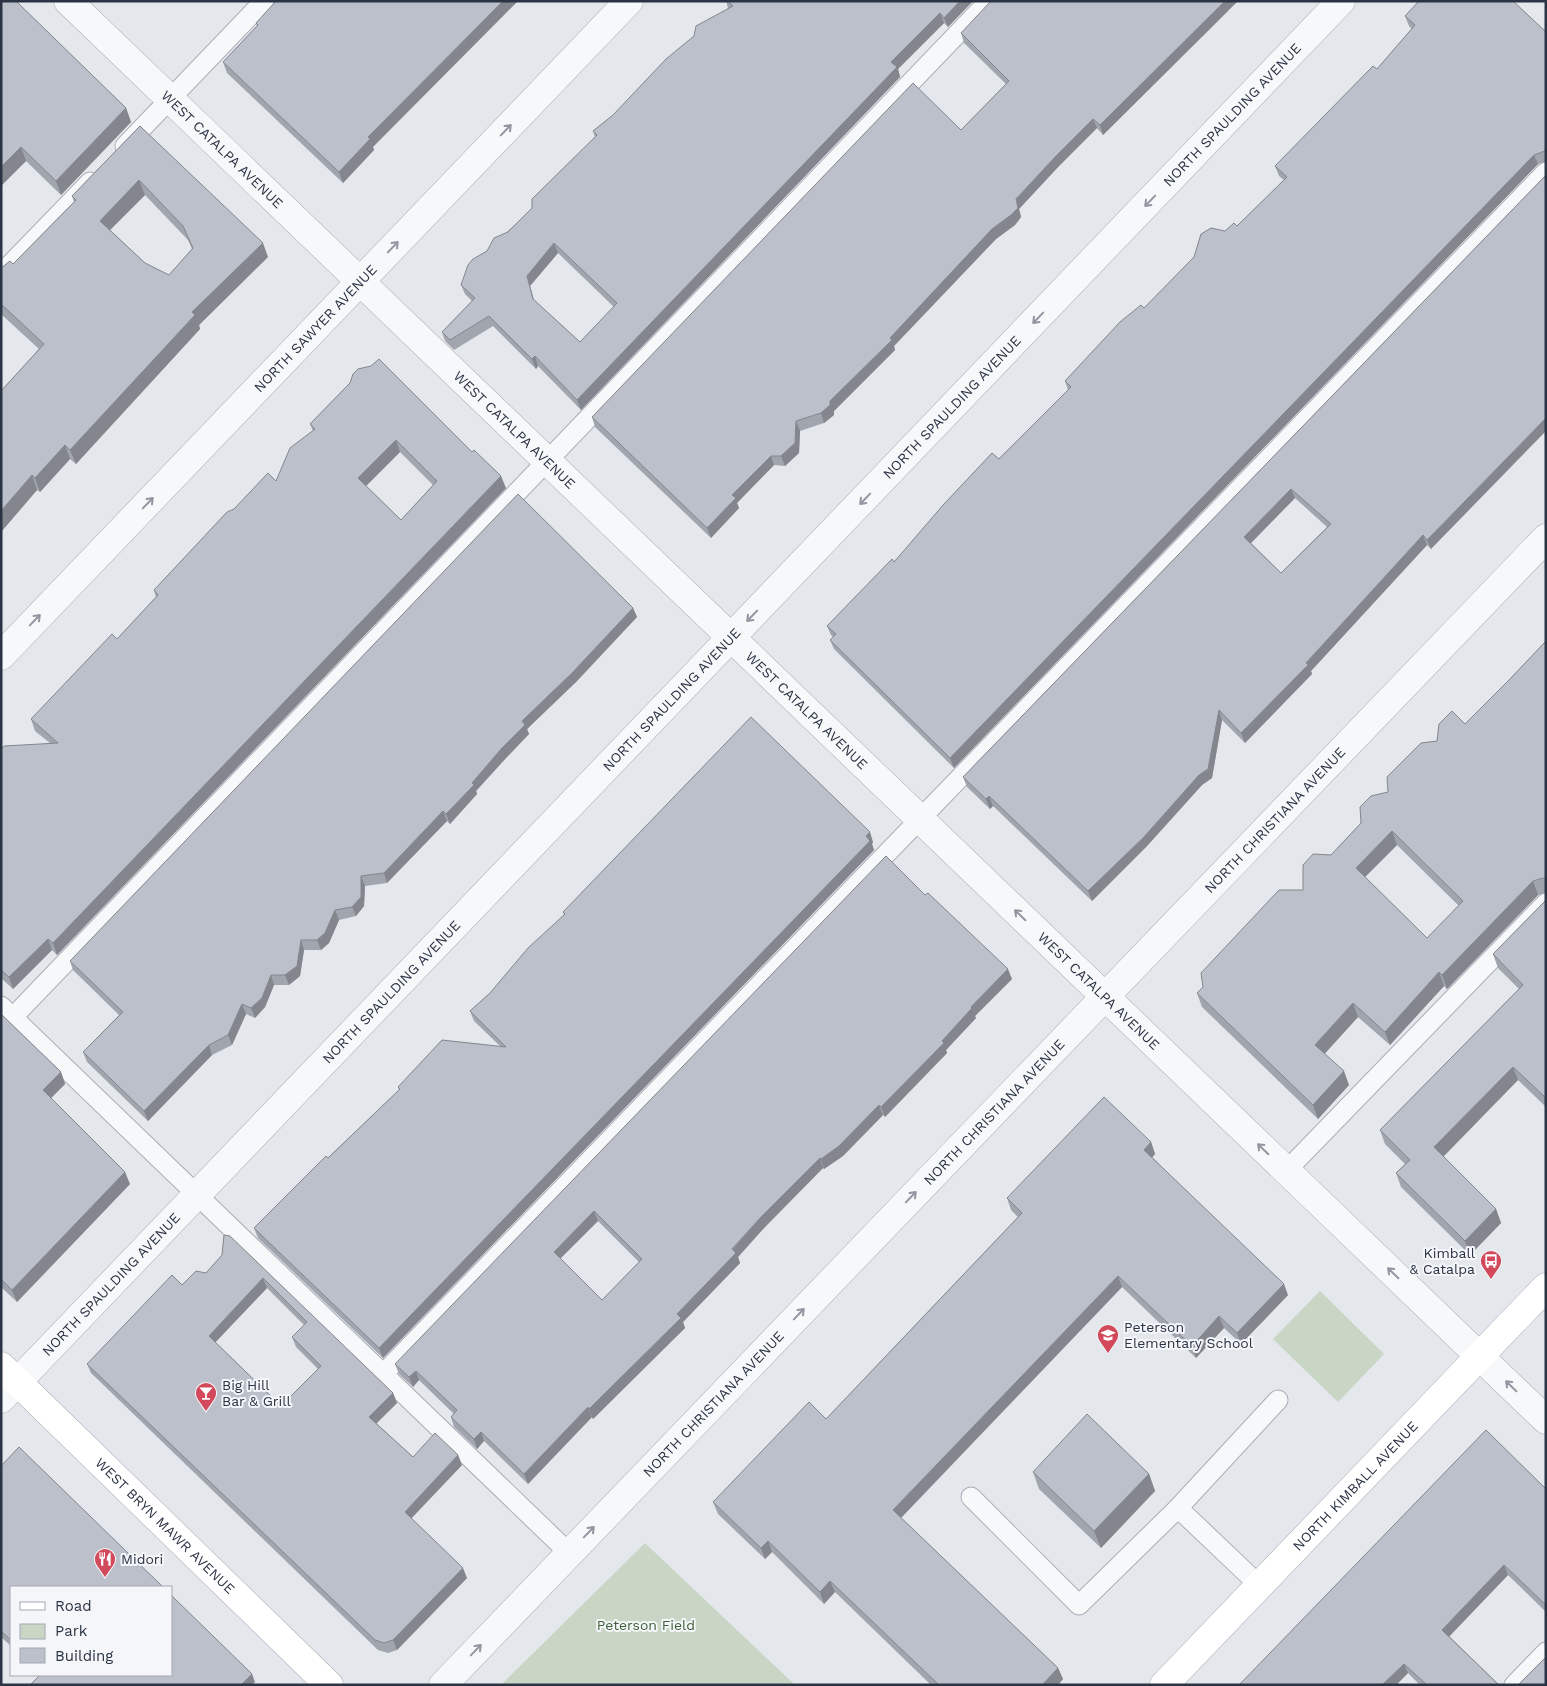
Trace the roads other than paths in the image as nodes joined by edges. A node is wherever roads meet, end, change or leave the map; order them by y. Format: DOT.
graph roads {
  1 [pos="68,1"];
  2 [pos="264,1"];
  3 [pos="629,1"];
  4 [pos="989,1"];
  5 [pos="1342,1"];
  6 [pos="170,99"];
  7 [pos="1546,172"];
  8 [pos="1,274"];
  9 [pos="360,282"];
  10 [pos="546,460"];
  11 [pos="1546,538"];
  12 [pos="731,638"];
  13 [pos="1,656"];
  14 [pos="920,819"];
  15 [pos="1546,903"];
  16 [pos="1105,997"];
  17 [pos="7,1011"];
  18 [pos="1286,1171"];
  19 [pos="197,1195"];
  20 [pos="1546,1287"];
  21 [pos="1480,1356"];
  22 [pos="383,1374"];
  23 [pos="7,1382"];
  24 [pos="1278,1400"];
  25 [pos="1546,1420"];
  26 [pos="971,1497"];
  27 [pos="1178,1508"];
  28 [pos="569,1553"];
  29 [pos="1259,1585"];
  30 [pos="1546,1652"];
  31 [pos="325,1683"];
  32 [pos="443,1685"];
  33 [pos="1164,1685"];
  34 [pos="1514,1685"];
  1 -- 6 [label="street, WEST CATALPA AVENUE"];
  2 -- 6 [label="lane"];
  9 -- 3 [label="street, NORTH SAWYER AVENUE, one-way"];
  4 -- 10 [label="lane"];
  5 -- 12 [label="street, NORTH SPAULDING AVENUE, one-way"];
  6 -- 8 [label="lane"];
  6 -- 9 [label="street, WEST CATALPA AVENUE"];
  7 -- 14 [label="lane"];
  9 -- 10 [label="street, WEST CATALPA AVENUE"];
  13 -- 9 [label="street, NORTH SAWYER AVENUE, one-way"];
  10 -- 12 [label="street, WEST CATALPA AVENUE"];
  10 -- 17 [label="lane"];
  11 -- 16 [label="street, NORTH CHRISTIANA AVENUE"];
  12 -- 14 [label="street, WEST CATALPA AVENUE"];
  12 -- 19 [label="street, NORTH SPAULDING AVENUE"];
  16 -- 14 [label="street, WEST CATALPA AVENUE, one-way"];
  14 -- 22 [label="lane"];
  15 -- 18 [label="lane"];
  18 -- 16 [label="street, WEST CATALPA AVENUE, one-way"];
  28 -- 16 [label="street, NORTH CHRISTIANA AVENUE, one-way"];
  17 -- 19 [label="lane"];
  21 -- 18 [label="street, WEST CATALPA AVENUE, one-way"];
  19 -- 22 [label="lane"];
  19 -- 23 [label="street, NORTH SPAULDING AVENUE"];
  20 -- 21 [label="street, NORTH KIMBALL AVENUE"];
  25 -- 21 [label="street, WEST CATALPA AVENUE, one-way"];
  21 -- 29 [label="street, NORTH KIMBALL AVENUE"];
  22 -- 28 [label="lane"];
  23 -- 31 [label="street, WEST BRYN MAWR AVENUE"];
  24 -- 27 [label="lane"];
  26 -- 27 [label="lane"];
  27 -- 29 [label="lane"];
  32 -- 28 [label="street, NORTH CHRISTIANA AVENUE, one-way"];
  29 -- 33 [label="street, NORTH KIMBALL AVENUE"];
  30 -- 34 [label="lane"];
}
